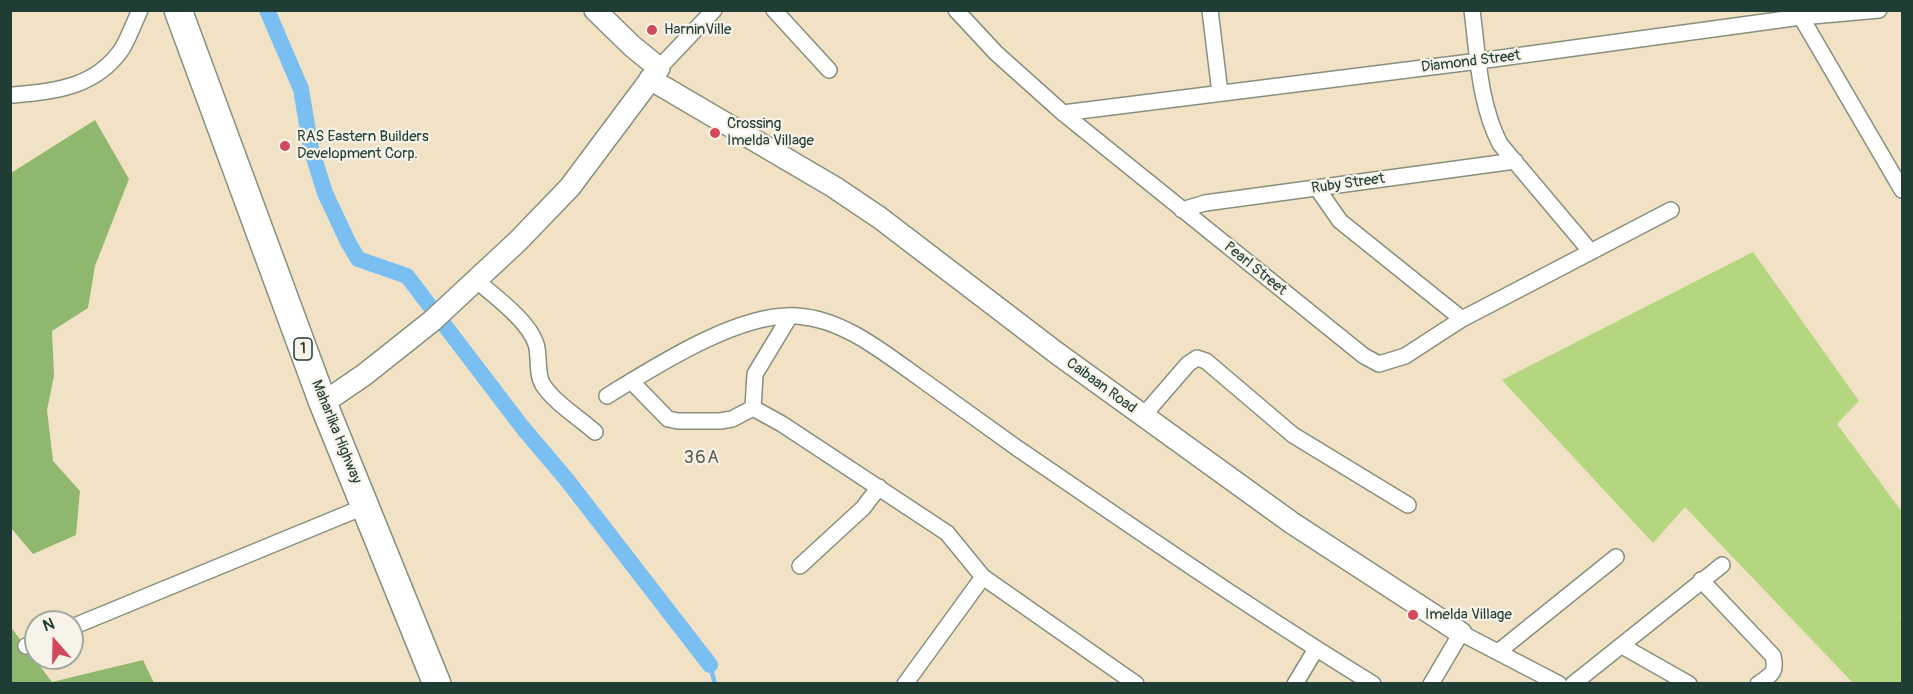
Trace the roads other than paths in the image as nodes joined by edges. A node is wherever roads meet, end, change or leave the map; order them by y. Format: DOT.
graph roads {
  1 [pos="140,10"];
  2 [pos="178,10"];
  3 [pos="595,10"];
  4 [pos="714,10"];
  5 [pos="774,10"];
  6 [pos="956,10"];
  7 [pos="1210,10"];
  8 [pos="1472,10"];
  9 [pos="1879,10"];
  10 [pos="1801,17"];
  11 [pos="1479,61"];
  12 [pos="829,70"];
  13 [pos="655,73"];
  14 [pos="1220,93"];
  15 [pos="13,95"];
  16 [pos="1063,113"];
  17 [pos="1515,161"];
  18 [pos="1317,188"];
  19 [pos="1902,190"];
  20 [pos="1182,210"];
  21 [pos="1671,210"];
  22 [pos="1591,252"];
  23 [pos="476,280"];
  24 [pos="790,316"];
  25 [pos="1462,319"];
  26 [pos="631,381"];
  27 [pos="607,396"];
  28 [pos="323,403"];
  29 [pos="753,408"];
  30 [pos="1143,416"];
  31 [pos="595,432"];
  32 [pos="879,487"];
  33 [pos="1408,505"];
  34 [pos="366,506"];
  35 [pos="1616,557"];
  36 [pos="1722,565"];
  37 [pos="800,566"];
  38 [pos="983,577"];
  39 [pos="1701,580"];
  40 [pos="84,622"];
  41 [pos="1461,633"];
  42 [pos="1622,646"];
  43 [pos="1316,649"];
  44 [pos="1498,652"];
  45 [pos="437,684"];
  46 [pos="905,684"];
  47 [pos="1136,684"];
  48 [pos="1295,684"];
  49 [pos="1372,684"];
  50 [pos="1431,684"];
  51 [pos="1559,684"];
  52 [pos="1573,684"];
  53 [pos="1689,684"];
  54 [pos="1758,684"];
  1 -- 15 [label="street"];
  2 -- 28 [label="highway, Maharlika Highway / 1"];
  3 -- 13 [label="street, Caibaan Road"];
  4 -- 13 [label="street"];
  5 -- 12 [label="street"];
  6 -- 16 [label="street, Pearl Street"];
  7 -- 14 [label="street"];
  8 -- 11 [label="street"];
  9 -- 10 [label="street, Diamond Street"];
  10 -- 11 [label="street, Diamond Street"];
  10 -- 19 [label="street"];
  11 -- 14 [label="street, Diamond Street"];
  11 -- 17 [label="street"];
  13 -- 23 [label="street"];
  13 -- 30 [label="street, Caibaan Road"];
  14 -- 16 [label="street, Diamond Street"];
  16 -- 20 [label="street, Pearl Street"];
  17 -- 18 [label="street, Ruby Street"];
  17 -- 22 [label="street"];
  18 -- 20 [label="street, Ruby Street"];
  18 -- 25 [label="street"];
  20 -- 25 [label="street, Pearl Street"];
  21 -- 22 [label="street, Pearl Street"];
  22 -- 25 [label="street, Pearl Street"];
  23 -- 28 [label="street"];
  23 -- 31 [label="street"];
  24 -- 26 [label="street"];
  24 -- 29 [label="street"];
  24 -- 43 [label="street"];
  26 -- 27 [label="street"];
  26 -- 29 [label="street"];
  28 -- 34 [label="highway, Maharlika Highway / 1"];
  29 -- 32 [label="street"];
  30 -- 33 [label="street"];
  30 -- 41 [label="street, Caibaan Road"];
  32 -- 37 [label="street"];
  32 -- 38 [label="street"];
  34 -- 40 [label="street"];
  34 -- 45 [label="highway, Maharlika Highway / 1"];
  35 -- 44 [label="street"];
  36 -- 39 [label="street"];
  38 -- 46 [label="street"];
  38 -- 47 [label="street"];
  39 -- 42 [label="street"];
  39 -- 54 [label="street"];
  41 -- 44 [label="street, Caibaan Road"];
  41 -- 50 [label="street"];
  42 -- 52 [label="street"];
  42 -- 53 [label="street"];
  43 -- 48 [label="street"];
  43 -- 49 [label="street"];
  44 -- 51 [label="street, Caibaan Road"];
}
